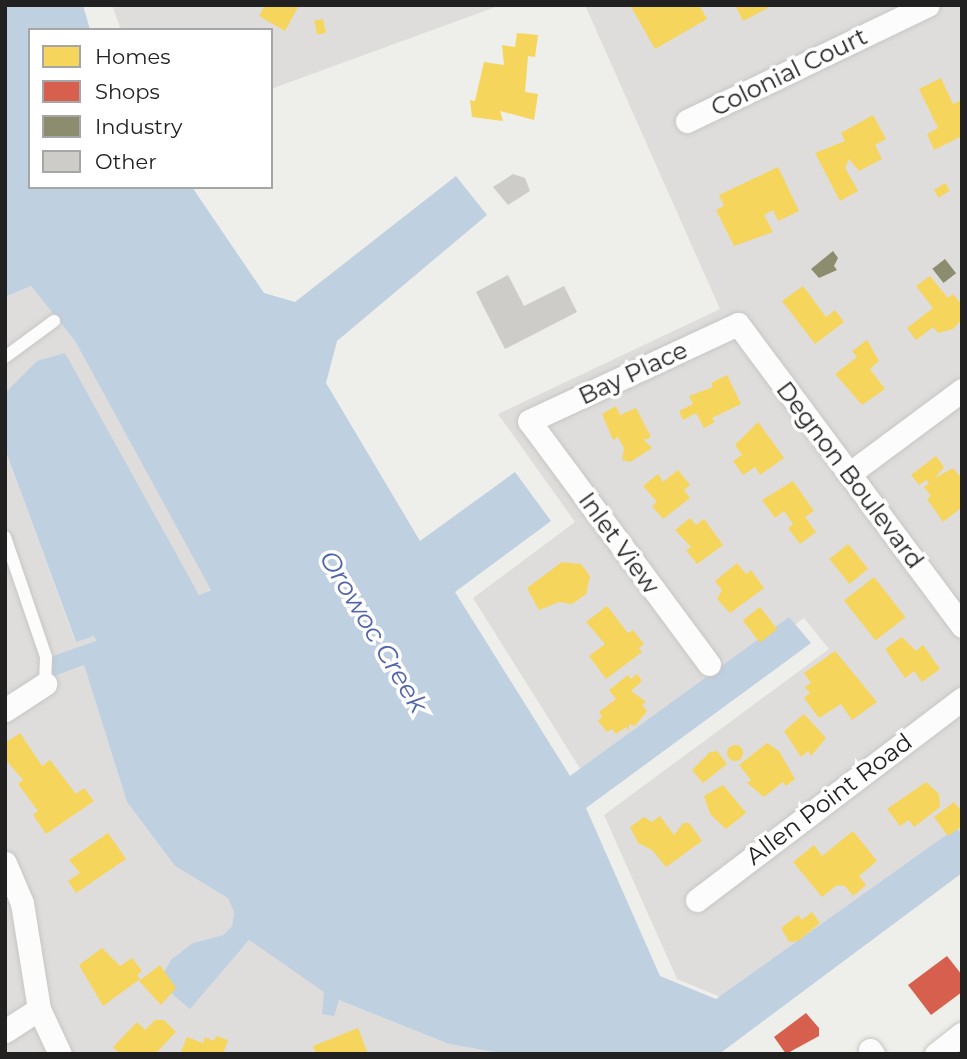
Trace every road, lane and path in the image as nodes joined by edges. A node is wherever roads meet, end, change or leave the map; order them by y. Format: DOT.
graph roads {
  1 [pos="928,5"];
  2 [pos="687,121"];
  3 [pos="54,321"];
  4 [pos="738,324"];
  5 [pos="5,357"];
  6 [pos="962,390"];
  7 [pos="529,421"];
  8 [pos="849,474"];
  9 [pos="5,537"];
  10 [pos="962,626"];
  11 [pos="709,664"];
  12 [pos="45,684"];
  13 [pos="962,699"];
  14 [pos="5,710"];
  15 [pos="5,863"];
  16 [pos="697,900"];
  17 [pos="39,1009"];
  18 [pos="5,1031"];
  19 [pos="962,1034"];
  20 [pos="60,1054"];
  21 [pos="936,1054"];
  1 -- 2 [label="street, Colonial Court"];
  3 -- 5 [label="lane"];
  4 -- 7 [label="street, Bay Place"];
  4 -- 8 [label="street, Degnon Boulevard"];
  6 -- 8 [label="street"];
  7 -- 11 [label="street, Inlet View"];
  8 -- 10 [label="street, Degnon Boulevard"];
  9 -- 12 [label="lane"];
  12 -- 14 [label="street"];
  13 -- 16 [label="street, Allen Point Road"];
  15 -- 17 [label="street"];
  17 -- 18 [label="street"];
  17 -- 20 [label="street"];
  19 -- 21 [label="street"];
}
